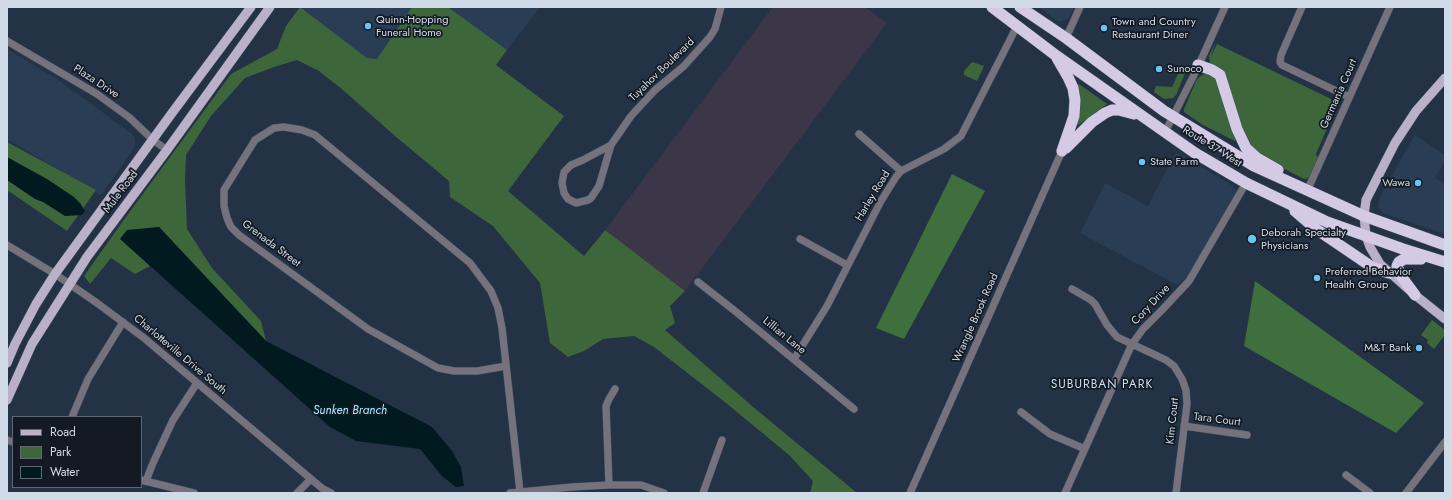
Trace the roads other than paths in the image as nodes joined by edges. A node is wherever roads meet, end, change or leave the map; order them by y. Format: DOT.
graph roads {
  1 [pos="251,7"];
  2 [pos="270,7"];
  3 [pos="721,7"];
  4 [pos="992,7"];
  5 [pos="1020,7"];
  6 [pos="1080,7"];
  7 [pos="1225,7"];
  8 [pos="1302,7"];
  9 [pos="1390,7"];
  10 [pos="1016,26"];
  11 [pos="1066,38"];
  12 [pos="7,42"];
  13 [pos="1054,54"];
  14 [pos="1198,65"];
  15 [pos="1443,81"];
  16 [pos="1349,97"];
  17 [pos="1174,117"];
  18 [pos="1144,118"];
  19 [pos="1165,132"];
  20 [pos="859,134"];
  21 [pos="153,140"];
  22 [pos="611,145"];
  23 [pos="167,150"];
  24 [pos="1062,151"];
  25 [pos="901,171"];
  26 [pos="1246,183"];
  27 [pos="1305,190"];
  28 [pos="1284,202"];
  29 [pos="1364,216"];
  30 [pos="1366,236"];
  31 [pos="800,239"];
  32 [pos="1445,245"];
  33 [pos="7,246"];
  34 [pos="1440,261"];
  35 [pos="847,265"];
  36 [pos="1389,273"];
  37 [pos="55,274"];
  38 [pos="698,282"];
  39 [pos="69,284"];
  40 [pos="1072,289"];
  41 [pos="1415,295"];
  42 [pos="1445,318"];
  43 [pos="122,322"];
  44 [pos="1132,344"];
  45 [pos="794,359"];
  46 [pos="7,363"];
  47 [pos="506,366"];
  48 [pos="197,383"];
  49 [pos="615,390"];
  50 [pos="7,400"];
  51 [pos="854,409"];
  52 [pos="1021,412"];
  53 [pos="72,416"];
  54 [pos="1184,426"];
  55 [pos="1247,435"];
  56 [pos="722,440"];
  57 [pos="1445,442"];
  58 [pos="1085,450"];
  59 [pos="1346,475"];
  60 [pos="311,479"];
  61 [pos="144,480"];
  62 [pos="609,485"];
  63 [pos="520,492"];
  64 [pos="194,493"];
  65 [pos="297,493"];
  66 [pos="331,493"];
  67 [pos="510,493"];
  68 [pos="664,493"];
  69 [pos="702,493"];
  70 [pos="910,493"];
  71 [pos="1065,493"];
  72 [pos="1176,493"];
  73 [pos="1370,493"];
  74 [pos="1406,493"];
  1 -- 21 [label="main road, Mule Road"];
  2 -- 23 [label="main road, Mule Road"];
  3 -- 22 [label="street, Tuyahov Boulevard"];
  4 -- 10 [label="highway, Route 37 West"];
  5 -- 11 [label="highway, Route 37 West"];
  6 -- 11 [label="street"];
  7 -- 14 [label="street"];
  8 -- 16 [label="street"];
  9 -- 16 [label="street, Germania Court"];
  10 -- 13 [label="highway, Route 37 West"];
  10 -- 25 [label="street, Harley Road"];
  11 -- 17 [label="highway, Route 37 West"];
  12 -- 21 [label="street, Plaza Drive"];
  13 -- 18 [label="highway, Route 37 West"];
  13 -- 24 [label="highway"];
  14 -- 17 [label="street"];
  14 -- 27 [label="highway"];
  15 -- 29 [label="main road"];
  16 -- 27 [label="street, Germania Court"];
  17 -- 19 [label="street"];
  17 -- 27 [label="highway, Route 37 West"];
  18 -- 19 [label="highway, Route 37 West"];
  18 -- 24 [label="highway"];
  19 -- 26 [label="highway, Route 37 West"];
  20 -- 25 [label="street"];
  21 -- 23 [label="street, Plaza Drive"];
  21 -- 37 [label="main road, Mule Road"];
  22 -- 22 [label="street, Tuyahov Boulevard"];
  23 -- 39 [label="main road, Mule Road"];
  24 -- 70 [label="street, Wrangle Brook Road"];
  25 -- 35 [label="street, Harley Road"];
  26 -- 28 [label="highway, Route 37 West"];
  26 -- 44 [label="street, Cory Drive"];
  27 -- 29 [label="highway, Route 37 West"];
  28 -- 30 [label="highway, Route 37 West"];
  28 -- 36 [label="highway"];
  29 -- 30 [label="main road"];
  29 -- 32 [label="highway, Route 37 West"];
  30 -- 34 [label="highway, Route 37 West"];
  30 -- 36 [label="main road"];
  31 -- 35 [label="street"];
  33 -- 37 [label="street, Charlotteville Drive South"];
  34 -- 41 [label="highway"];
  35 -- 45 [label="street, Harley Road"];
  36 -- 41 [label="main road"];
  37 -- 39 [label="street, Charlotteville Drive South"];
  37 -- 46 [label="main road, Mule Road"];
  38 -- 45 [label="street, Lillian Lane"];
  39 -- 43 [label="street, Charlotteville Drive South"];
  39 -- 50 [label="main road, Mule Road"];
  40 -- 44 [label="street, Kim Court"];
  41 -- 42 [label="main road"];
  43 -- 48 [label="street, Charlotteville Drive South"];
  43 -- 53 [label="street"];
  44 -- 54 [label="street, Kim Court"];
  44 -- 58 [label="street, Cory Drive"];
  45 -- 51 [label="street, Lillian Lane"];
  47 -- 47 [label="street, Grenada Street"];
  47 -- 63 [label="street, Grenada Street"];
  48 -- 60 [label="street, Charlotteville Drive South"];
  48 -- 61 [label="street"];
  49 -- 62 [label="street"];
  52 -- 58 [label="street"];
  54 -- 55 [label="street, Tara Court"];
  54 -- 72 [label="street, Kim Court"];
  56 -- 69 [label="street"];
  57 -- 74 [label="street"];
  58 -- 71 [label="street, Cory Drive"];
  59 -- 73 [label="street"];
  60 -- 65 [label="street"];
  60 -- 66 [label="street, Charlotteville Drive South"];
  61 -- 64 [label="street"];
  62 -- 63 [label="street"];
  62 -- 68 [label="street"];
  63 -- 67 [label="street"];
}
